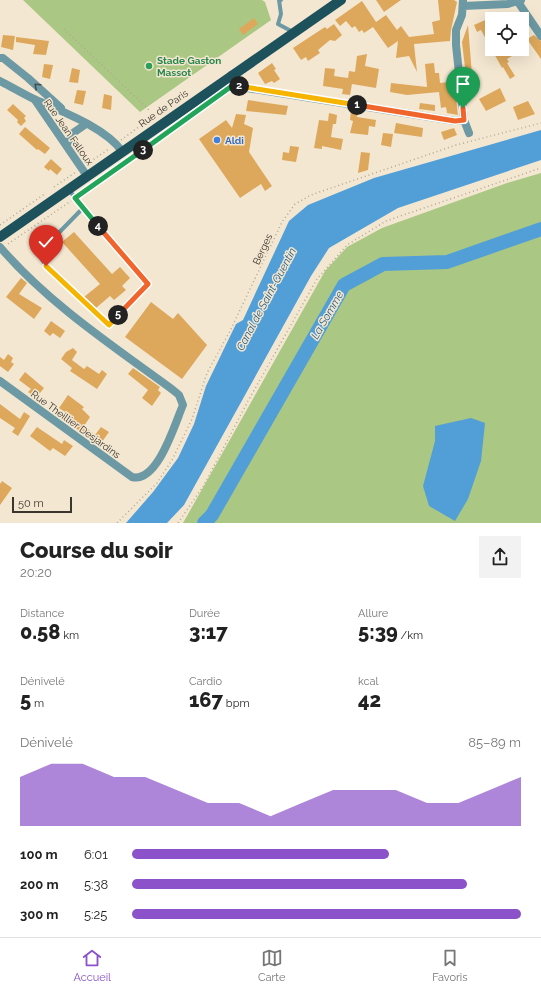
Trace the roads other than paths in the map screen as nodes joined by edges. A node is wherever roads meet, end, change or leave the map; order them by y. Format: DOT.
graph roads {
  1 [pos="280,0"];
  2 [pos="341,0"];
  3 [pos="519,1"];
  4 [pos="463,3"];
  5 [pos="294,33"];
  6 [pos="541,36"];
  7 [pos="0,58"];
  8 [pos="231,75"];
  9 [pos="0,81"];
  10 [pos="35,99"];
  11 [pos="66,112"];
  12 [pos="464,120"];
  13 [pos="86,124"];
  14 [pos="469,133"];
  15 [pos="67,144"];
  16 [pos="122,151"];
  17 [pos="88,176"];
  18 [pos="69,189"];
  19 [pos="83,208"];
  20 [pos="0,237"];
  21 [pos="1,248"];
  22 [pos="0,382"];
  1 -- 5 [label="lane"];
  2 -- 5 [label="main road, Rue de Paris"];
  3 -- 4 [label="street"];
  3 -- 6 [label="street"];
  4 -- 12 [label="street"];
  5 -- 8 [label="main road, Rue de Paris"];
  11 -- 7 [label="street, Rue Jean Falloux, one-way"];
  8 -- 12 [label="street"];
  8 -- 16 [label="main road, Rue de Paris"];
  9 -- 10 [label="street, Rue Jean Falloux"];
  10 -- 11 [label="street, Rue Jean Falloux"];
  10 -- 15 [label="street, Rue Jean Falloux"];
  11 -- 13 [label="street, Rue Jean Falloux"];
  12 -- 14 [label="street"];
  13 -- 15 [label="street"];
  13 -- 16 [label="street, Rue Jean Falloux"];
  15 -- 17 [label="street, Rue Jean Falloux"];
  16 -- 17 [label="main road, Rue de Paris"];
  17 -- 18 [label="main road, Rue de Paris"];
  18 -- 19 [label="lane"];
  18 -- 20 [label="main road, Rue de Paris"];
  19 -- 19 [label="lane"];
  21 -- 22 [label="street, Rue Theillier Desjardins"];
}
